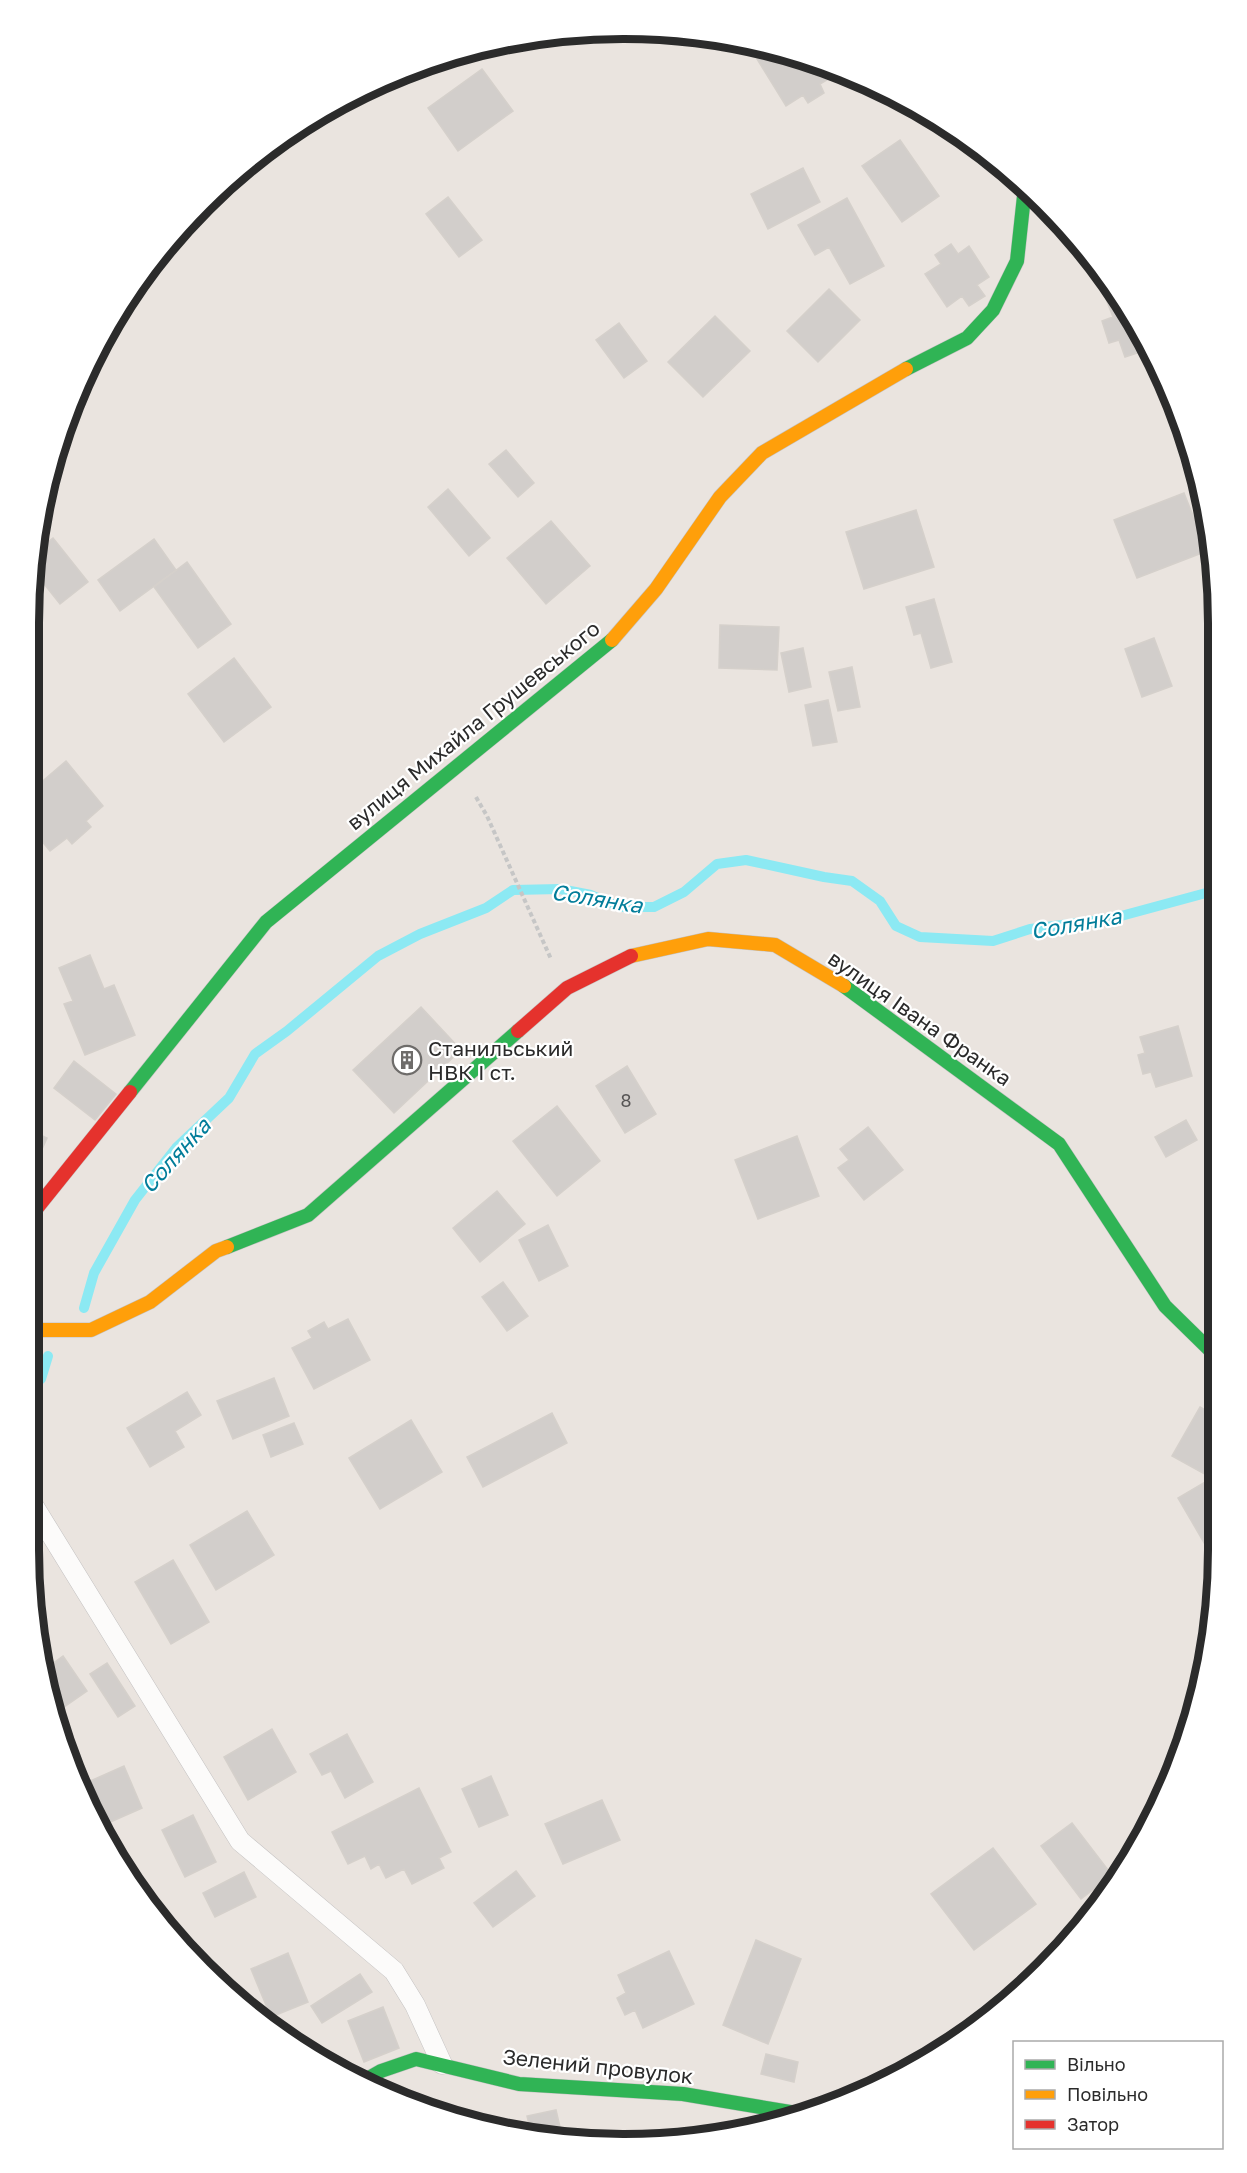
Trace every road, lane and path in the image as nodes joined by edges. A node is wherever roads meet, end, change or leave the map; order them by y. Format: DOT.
graph roads {
  1 [pos="1024,198"];
  2 [pos="487,816"];
  3 [pos="548,953"];
  4 [pos="39,1205"];
  5 [pos="39,1330"];
  6 [pos="1208,1348"];
  7 [pos="39,1515"];
  8 [pos="442,2064"];
  9 [pos="372,2077"];
  10 [pos="785,2111"];
  1 -- 4 [label="street, вулиця Михайла Грушевського"];
  2 -- 3 [label="path"];
  5 -- 6 [label="street, вулиця Івана Франка"];
  7 -- 8 [label="lane"];
  8 -- 9 [label="street, Зелений провулок"];
  8 -- 10 [label="street, Зелений провулок"];
}
